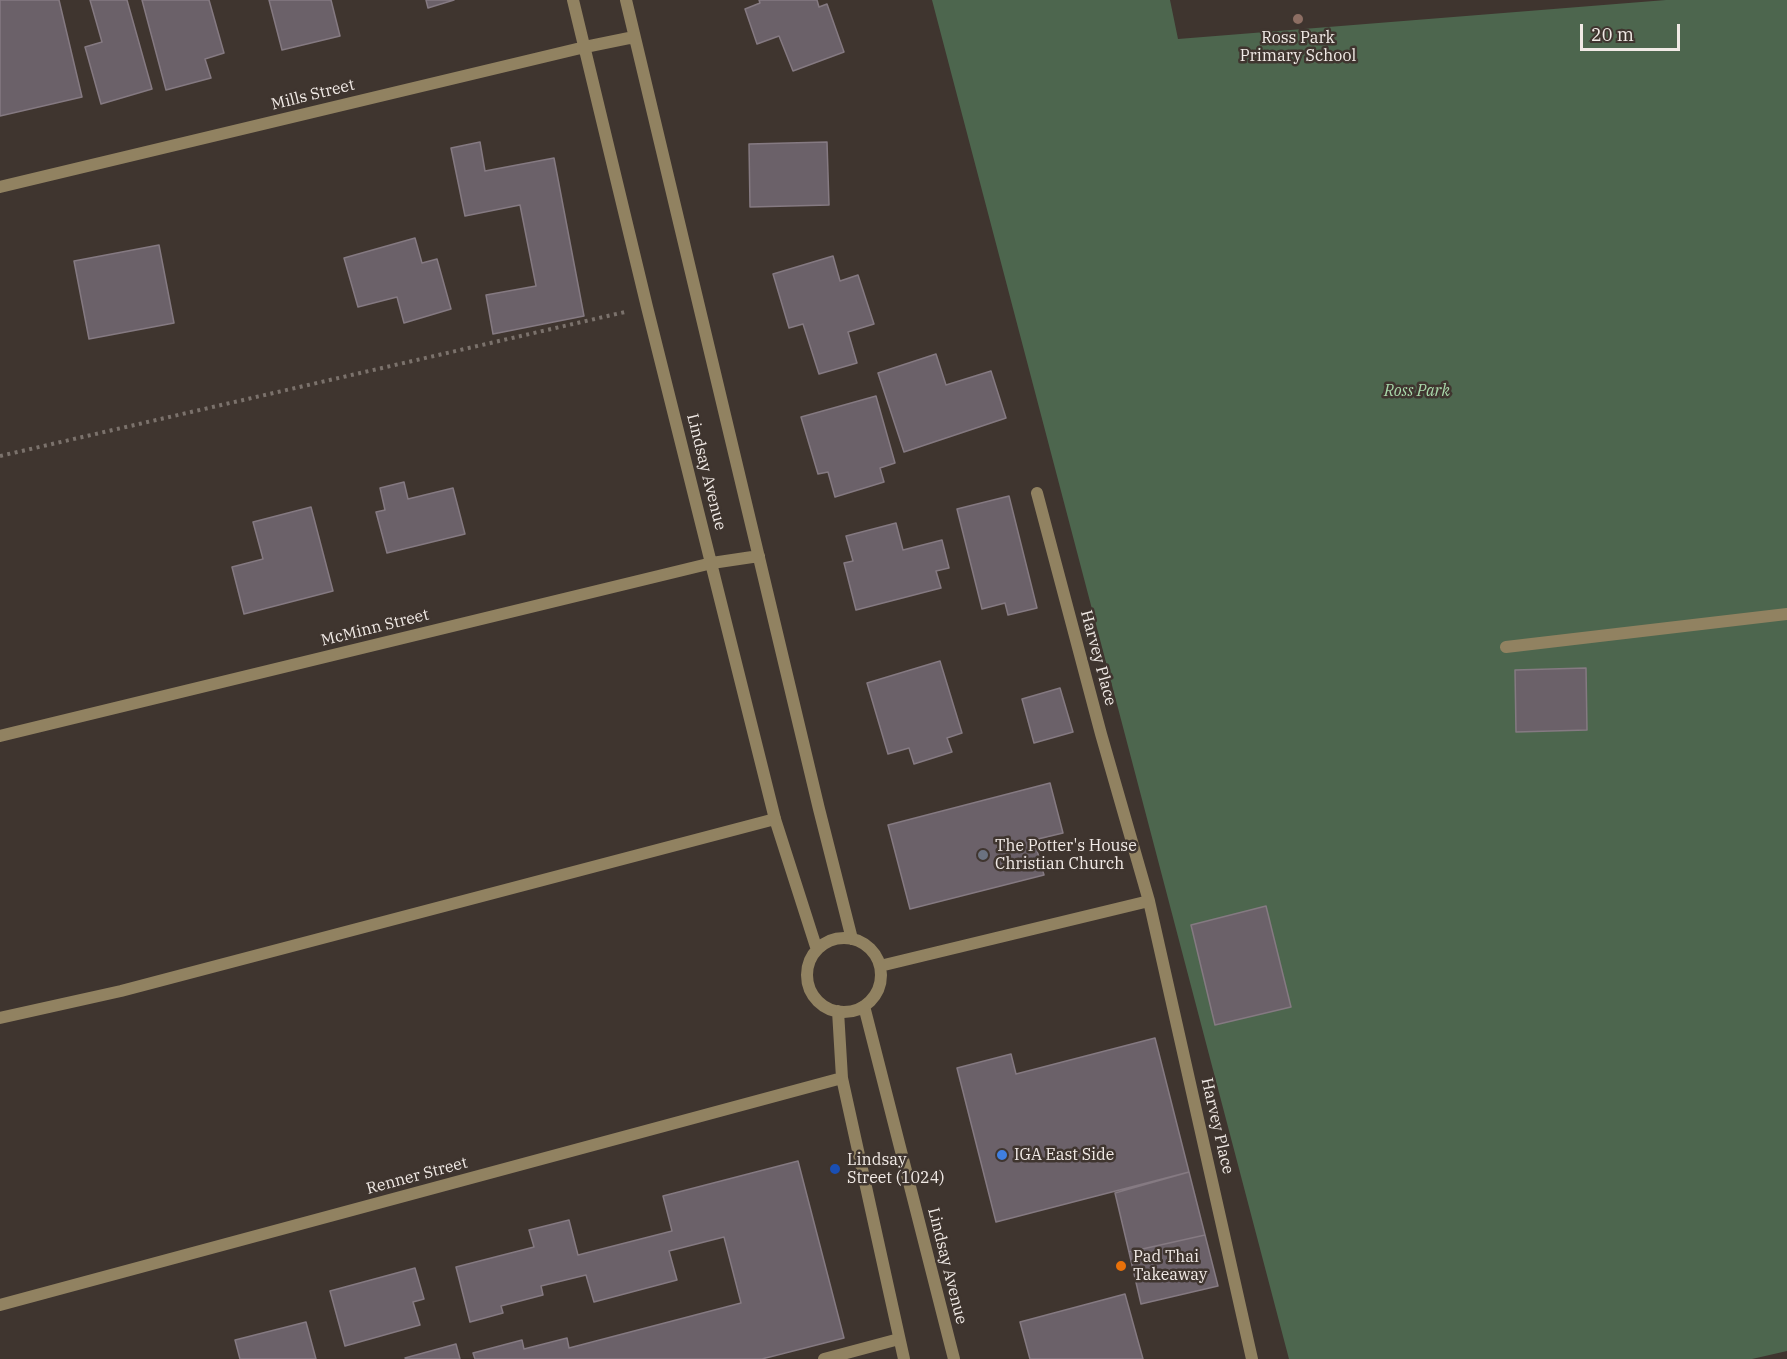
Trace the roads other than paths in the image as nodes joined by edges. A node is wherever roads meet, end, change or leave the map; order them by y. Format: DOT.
graph roads {
  1 [pos="573,0"];
  2 [pos="626,0"];
  3 [pos="634,37"];
  4 [pos="585,46"];
  5 [pos="0,187"];
  6 [pos="1037,493"];
  7 [pos="759,556"];
  8 [pos="712,563"];
  9 [pos="1787,614"];
  10 [pos="1506,647"];
  11 [pos="0,736"];
  12 [pos="775,819"];
  13 [pos="1149,901"];
  14 [pos="852,939"];
  15 [pos="817,950"];
  16 [pos="880,966"];
  17 [pos="864,1006"];
  18 [pos="838,1011"];
  19 [pos="0,1018"];
  20 [pos="842,1078"];
  21 [pos="0,1305"];
  22 [pos="899,1339"];
  23 [pos="824,1359"];
  24 [pos="904,1359"];
  25 [pos="954,1359"];
  26 [pos="1252,1359"];
  1 -- 4 [label="street, Lindsay Avenue"];
  2 -- 3 [label="street, Lindsay Avenue"];
  3 -- 4 [label="street, Mills Street"];
  3 -- 7 [label="street, Lindsay Avenue"];
  4 -- 5 [label="street, Mills Street"];
  4 -- 8 [label="street, Lindsay Avenue"];
  6 -- 13 [label="street, Harvey Place"];
  7 -- 8 [label="street, McMinn Street"];
  7 -- 14 [label="street, Lindsay Avenue"];
  8 -- 11 [label="street, McMinn Street"];
  8 -- 12 [label="street, Lindsay Avenue"];
  9 -- 10 [label="street"];
  12 -- 15 [label="street, Lindsay Avenue"];
  12 -- 19 [label="street"];
  13 -- 16 [label="street"];
  13 -- 26 [label="street, Harvey Place"];
  14 -- 15 [label="street"];
  14 -- 16 [label="street"];
  15 -- 18 [label="street"];
  16 -- 17 [label="street"];
  17 -- 18 [label="street"];
  17 -- 25 [label="street, Lindsay Avenue"];
  18 -- 20 [label="street"];
  20 -- 21 [label="street, Renner Street"];
  20 -- 22 [label="street"];
  22 -- 23 [label="street"];
  22 -- 24 [label="street"];
}
